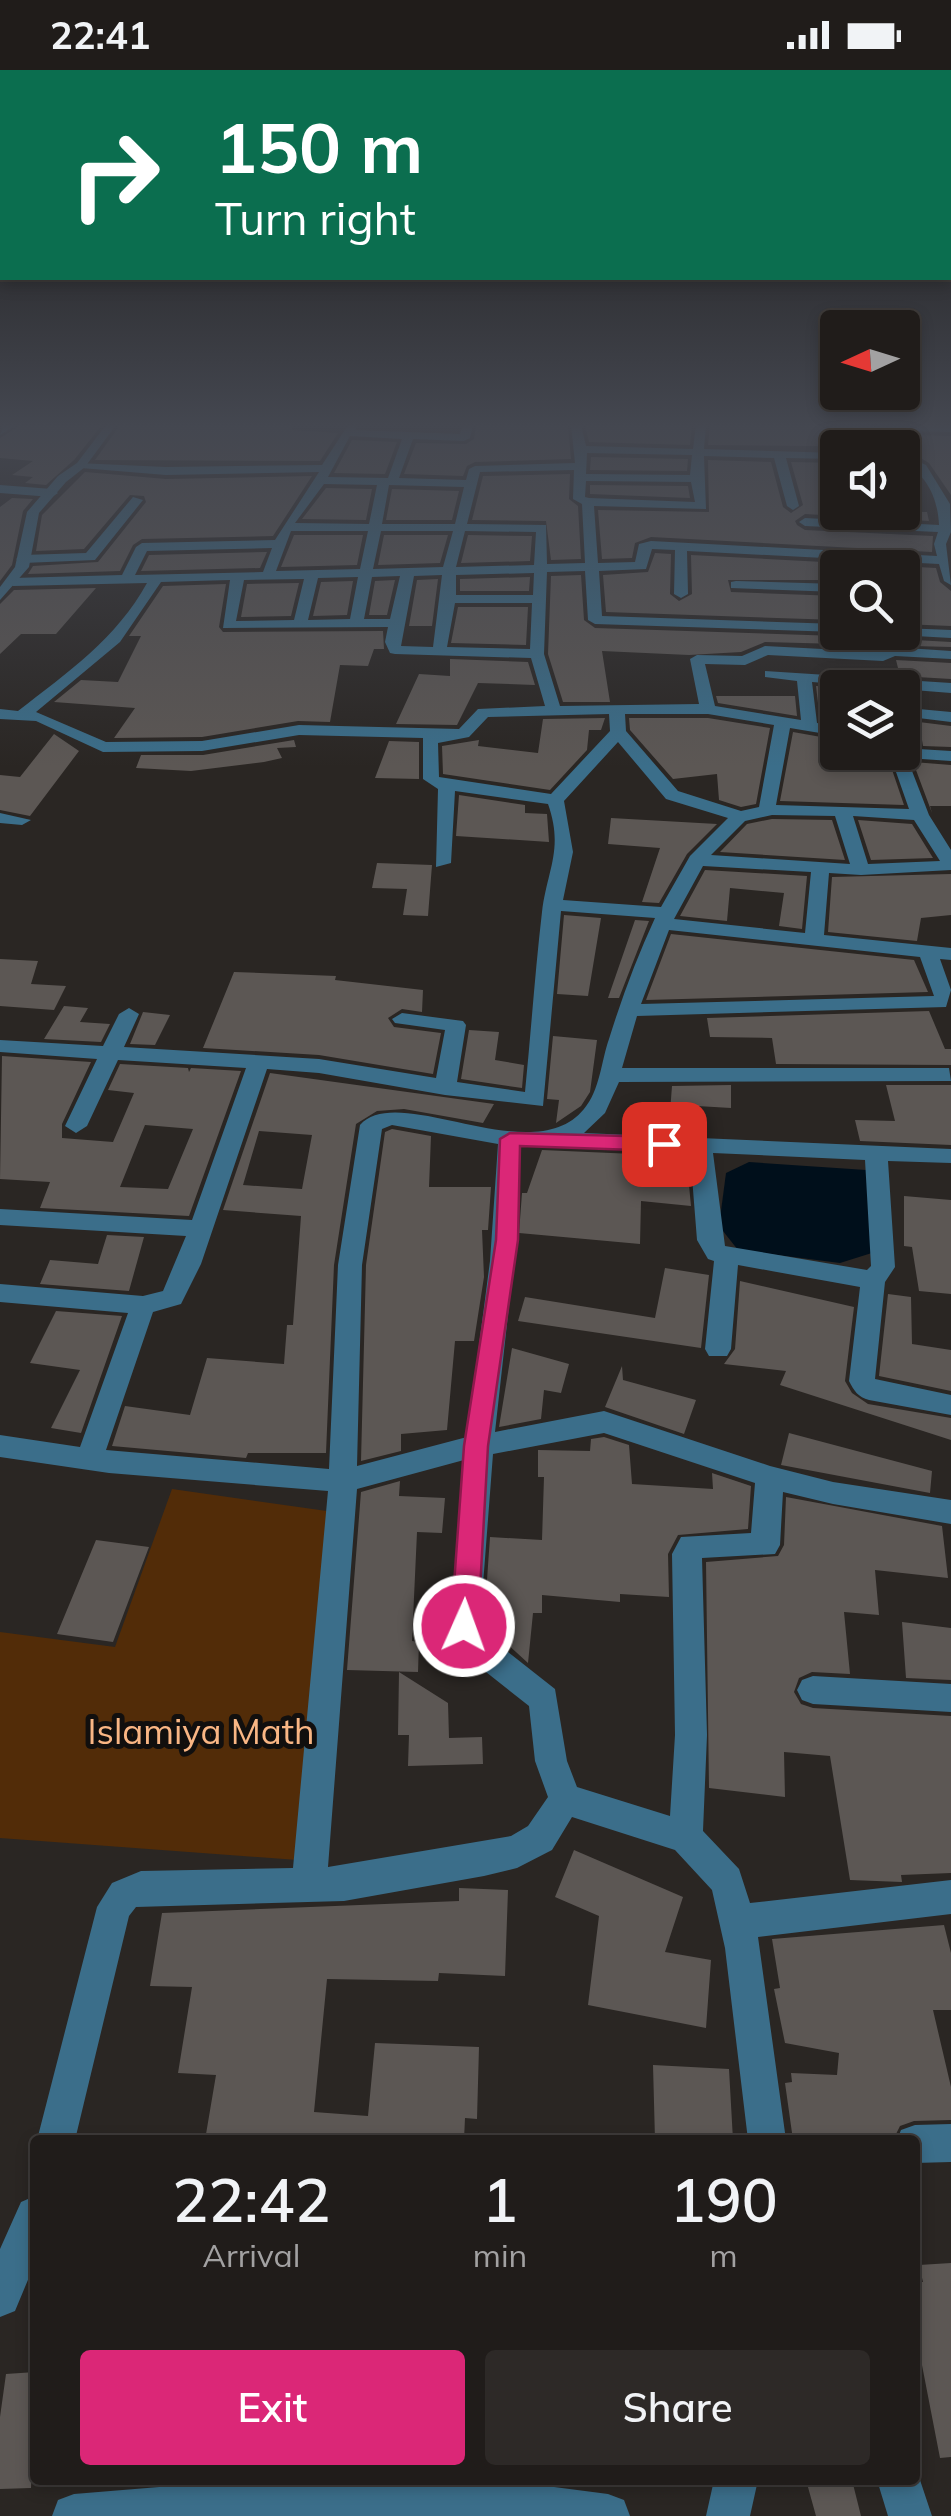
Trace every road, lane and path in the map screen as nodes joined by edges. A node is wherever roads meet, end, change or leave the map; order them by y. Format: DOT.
graph roads {
  1 [pos="28,539"];
  2 [pos="107,539"];
  3 [pos="281,539"];
  4 [pos="372,539"];
  5 [pos="456,539"];
  6 [pos="541,539"];
  7 [pos="590,539"];
  8 [pos="279,544"];
  9 [pos="945,544"];
  10 [pos="681,548"];
  11 [pos="739,551"];
  12 [pos="820,559"];
  13 [pos="944,560"];
  14 [pos="920,561"];
  15 [pos="22,563"];
  16 [pos="0,566"];
  17 [pos="592,566"];
  18 [pos="540,568"];
  19 [pos="449,570"];
  20 [pos="366,572"];
  21 [pos="408,572"];
  22 [pos="312,574"];
  23 [pos="268,575"];
  24 [pos="238,576"];
  25 [pos="127,578"];
  26 [pos="156,578"];
  27 [pos="950,578"];
  28 [pos="13,582"];
  29 [pos="820,591"];
  30 [pos="682,594"];
  31 [pos="0,596"];
  32 [pos="536,598"];
  33 [pos="449,599"];
  34 [pos="740,605"];
  35 [pos="397,622"];
  36 [pos="356,623"];
  37 [pos="300,624"];
  38 [pos="820,624"];
  39 [pos="920,633"];
  40 [pos="951,634"];
  41 [pos="440,652"];
  42 [pos="537,654"];
  43 [pos="951,655"];
  44 [pos="894,665"];
  45 [pos="951,670"];
  46 [pos="770,674"];
  47 [pos="804,676"];
  48 [pos="951,688"];
  49 [pos="616,709"];
  50 [pos="708,709"];
  51 [pos="554,710"];
  52 [pos="0,714"];
  53 [pos="920,714"];
  54 [pos="20,716"];
  55 [pos="951,717"];
  56 [pos="783,720"];
  57 [pos="809,725"];
  58 [pos="820,727"];
  59 [pos="618,732"];
  60 [pos="463,734"];
  61 [pos="920,754"];
  62 [pos="951,756"];
  63 [pos="903,770"];
  64 [pos="447,786"];
  65 [pos="555,800"];
  66 [pos="767,810"];
  67 [pos="843,813"];
  68 [pos="920,815"];
  69 [pos="740,816"];
  70 [pos="0,818"];
  71 [pos="22,820"];
  72 [pos="696,860"];
  73 [pos="442,863"];
  74 [pos="820,867"];
  75 [pos="861,870"];
  76 [pos="552,904"];
  77 [pos="667,919"];
  78 [pos="814,939"];
  79 [pos="940,953"];
  80 [pos="628,1010"];
  81 [pos="129,1014"];
  82 [pos="402,1018"];
  83 [pos="0,1046"];
  84 [pos="107,1052"];
  85 [pos="258,1063"];
  86 [pos="949,1074"];
  87 [pos="608,1075"];
  88 [pos="445,1088"];
  89 [pos="76,1126"];
  90 [pos="510,1139"];
  91 [pos="550,1139"];
  92 [pos="701,1146"];
  93 [pos="876,1153"];
  94 [pos="951,1156"];
  95 [pos="0,1217"];
  96 [pos="200,1229"];
  97 [pos="727,1256"];
  98 [pos="872,1280"];
  99 [pos="0,1293"];
  100 [pos="143,1305"];
  101 [pos="718,1349"];
  102 [pos="951,1404"];
  103 [pos="0,1446"];
  104 [pos="476,1446"];
  105 [pos="89,1459"];
  106 [pos="770,1477"];
  107 [pos="343,1481"];
  108 [pos="951,1512"];
  109 [pos="814,1690"];
  110 [pos="951,1698"];
  111 [pos="565,1799"];
  112 [pos="686,1837"];
  113 [pos="309,1884"];
  114 [pos="951,1897"];
  115 [pos="737,1922"];
  116 [pos="57,2135"];
  117 [pos="766,2135"];
  118 [pos="951,2143"];
  119 [pos="920,2144"];
  120 [pos="30,2229"];
  121 [pos="0,2296"];
  122 [pos="735,2485"];
  123 [pos="901,2485"];
  124 [pos="74,2516"];
  125 [pos="608,2516"];
  126 [pos="728,2516"];
  127 [pos="910,2516"];
  1 -- 15 [label="street"];
  2 -- 15 [label="street"];
  3 -- 8 [label="street"];
  4 -- 20 [label="street"];
  5 -- 19 [label="street"];
  6 -- 18 [label="street"];
  7 -- 17 [label="street"];
  8 -- 23 [label="street"];
  8 -- 25 [label="street"];
  9 -- 13 [label="street"];
  10 -- 11 [label="street"];
  10 -- 17 [label="street"];
  10 -- 30 [label="street"];
  11 -- 12 [label="street"];
  11 -- 34 [label="street"];
  13 -- 14 [label="street"];
  13 -- 27 [label="street"];
  15 -- 16 [label="street"];
  15 -- 28 [label="street"];
  17 -- 18 [label="street"];
  17 -- 34 [label="street"];
  18 -- 19 [label="street"];
  18 -- 32 [label="street"];
  19 -- 21 [label="street"];
  19 -- 33 [label="street"];
  20 -- 21 [label="street"];
  20 -- 22 [label="street"];
  20 -- 36 [label="street"];
  21 -- 35 [label="street"];
  22 -- 23 [label="street"];
  22 -- 37 [label="street"];
  23 -- 24 [label="street"];
  24 -- 26 [label="street"];
  24 -- 37 [label="street"];
  25 -- 26 [label="street"];
  25 -- 28 [label="street"];
  26 -- 54 [label="street"];
  28 -- 31 [label="street"];
  29 -- 34 [label="street"];
  32 -- 33 [label="street"];
  32 -- 42 [label="street"];
  33 -- 41 [label="street"];
  34 -- 38 [label="street"];
  35 -- 36 [label="street"];
  35 -- 41 [label="street"];
  36 -- 37 [label="street"];
  39 -- 40 [label="street"];
  41 -- 42 [label="street"];
  42 -- 51 [label="street"];
  43 -- 50 [label="street"];
  44 -- 45 [label="street"];
  46 -- 47 [label="street"];
  47 -- 48 [label="street"];
  47 -- 57 [label="street"];
  49 -- 50 [label="street"];
  49 -- 51 [label="street"];
  49 -- 59 [label="street"];
  50 -- 56 [label="street"];
  51 -- 60 [label="street"];
  52 -- 54 [label="street"];
  53 -- 55 [label="street"];
  54 -- 60 [label="street"];
  56 -- 57 [label="street"];
  56 -- 66 [label="street"];
  57 -- 58 [label="street"];
  59 -- 65 [label="street"];
  59 -- 69 [label="street"];
  60 -- 64 [label="street"];
  61 -- 62 [label="street"];
  63 -- 68 [label="street"];
  64 -- 65 [label="street"];
  64 -- 73 [label="street"];
  65 -- 76 [label="street"];
  66 -- 67 [label="street"];
  66 -- 69 [label="street"];
  67 -- 68 [label="street"];
  67 -- 75 [label="street"];
  68 -- 75 [label="street"];
  69 -- 72 [label="street"];
  70 -- 71 [label="street"];
  72 -- 74 [label="street"];
  72 -- 77 [label="street"];
  74 -- 75 [label="street"];
  74 -- 78 [label="street"];
  76 -- 77 [label="street"];
  76 -- 88 [label="street"];
  77 -- 78 [label="street"];
  77 -- 80 [label="street"];
  78 -- 79 [label="street"];
  79 -- 80 [label="street"];
  80 -- 87 [label="street"];
  81 -- 84 [label="street"];
  82 -- 88 [label="street"];
  83 -- 84 [label="street"];
  84 -- 85 [label="street"];
  84 -- 89 [label="street"];
  85 -- 88 [label="street"];
  85 -- 96 [label="street"];
  86 -- 87 [label="street"];
  87 -- 91 [label="street"];
  90 -- 91 [label="street"];
  90 -- 104 [label="street"];
  90 -- 107 [label="street"];
  91 -- 92 [label="street"];
  92 -- 93 [label="street"];
  92 -- 97 [label="street"];
  93 -- 94 [label="street"];
  93 -- 98 [label="street"];
  95 -- 96 [label="street"];
  96 -- 100 [label="street"];
  97 -- 98 [label="street"];
  97 -- 101 [label="street"];
  98 -- 102 [label="street"];
  99 -- 100 [label="street"];
  100 -- 105 [label="street"];
  103 -- 105 [label="street"];
  104 -- 106 [label="street"];
  104 -- 107 [label="street"];
  104 -- 111 [label="street"];
  105 -- 107 [label="street"];
  106 -- 108 [label="street"];
  106 -- 112 [label="street"];
  107 -- 113 [label="street"];
  109 -- 110 [label="street"];
  111 -- 112 [label="street"];
  111 -- 113 [label="street"];
  112 -- 115 [label="street"];
  113 -- 116 [label="street"];
  114 -- 115 [label="street"];
  115 -- 117 [label="street"];
  118 -- 119 [label="street"];
  120 -- 121 [label="street"];
  122 -- 126 [label="street"];
  123 -- 127 [label="street"];
  124 -- 125 [label="street"];
}
